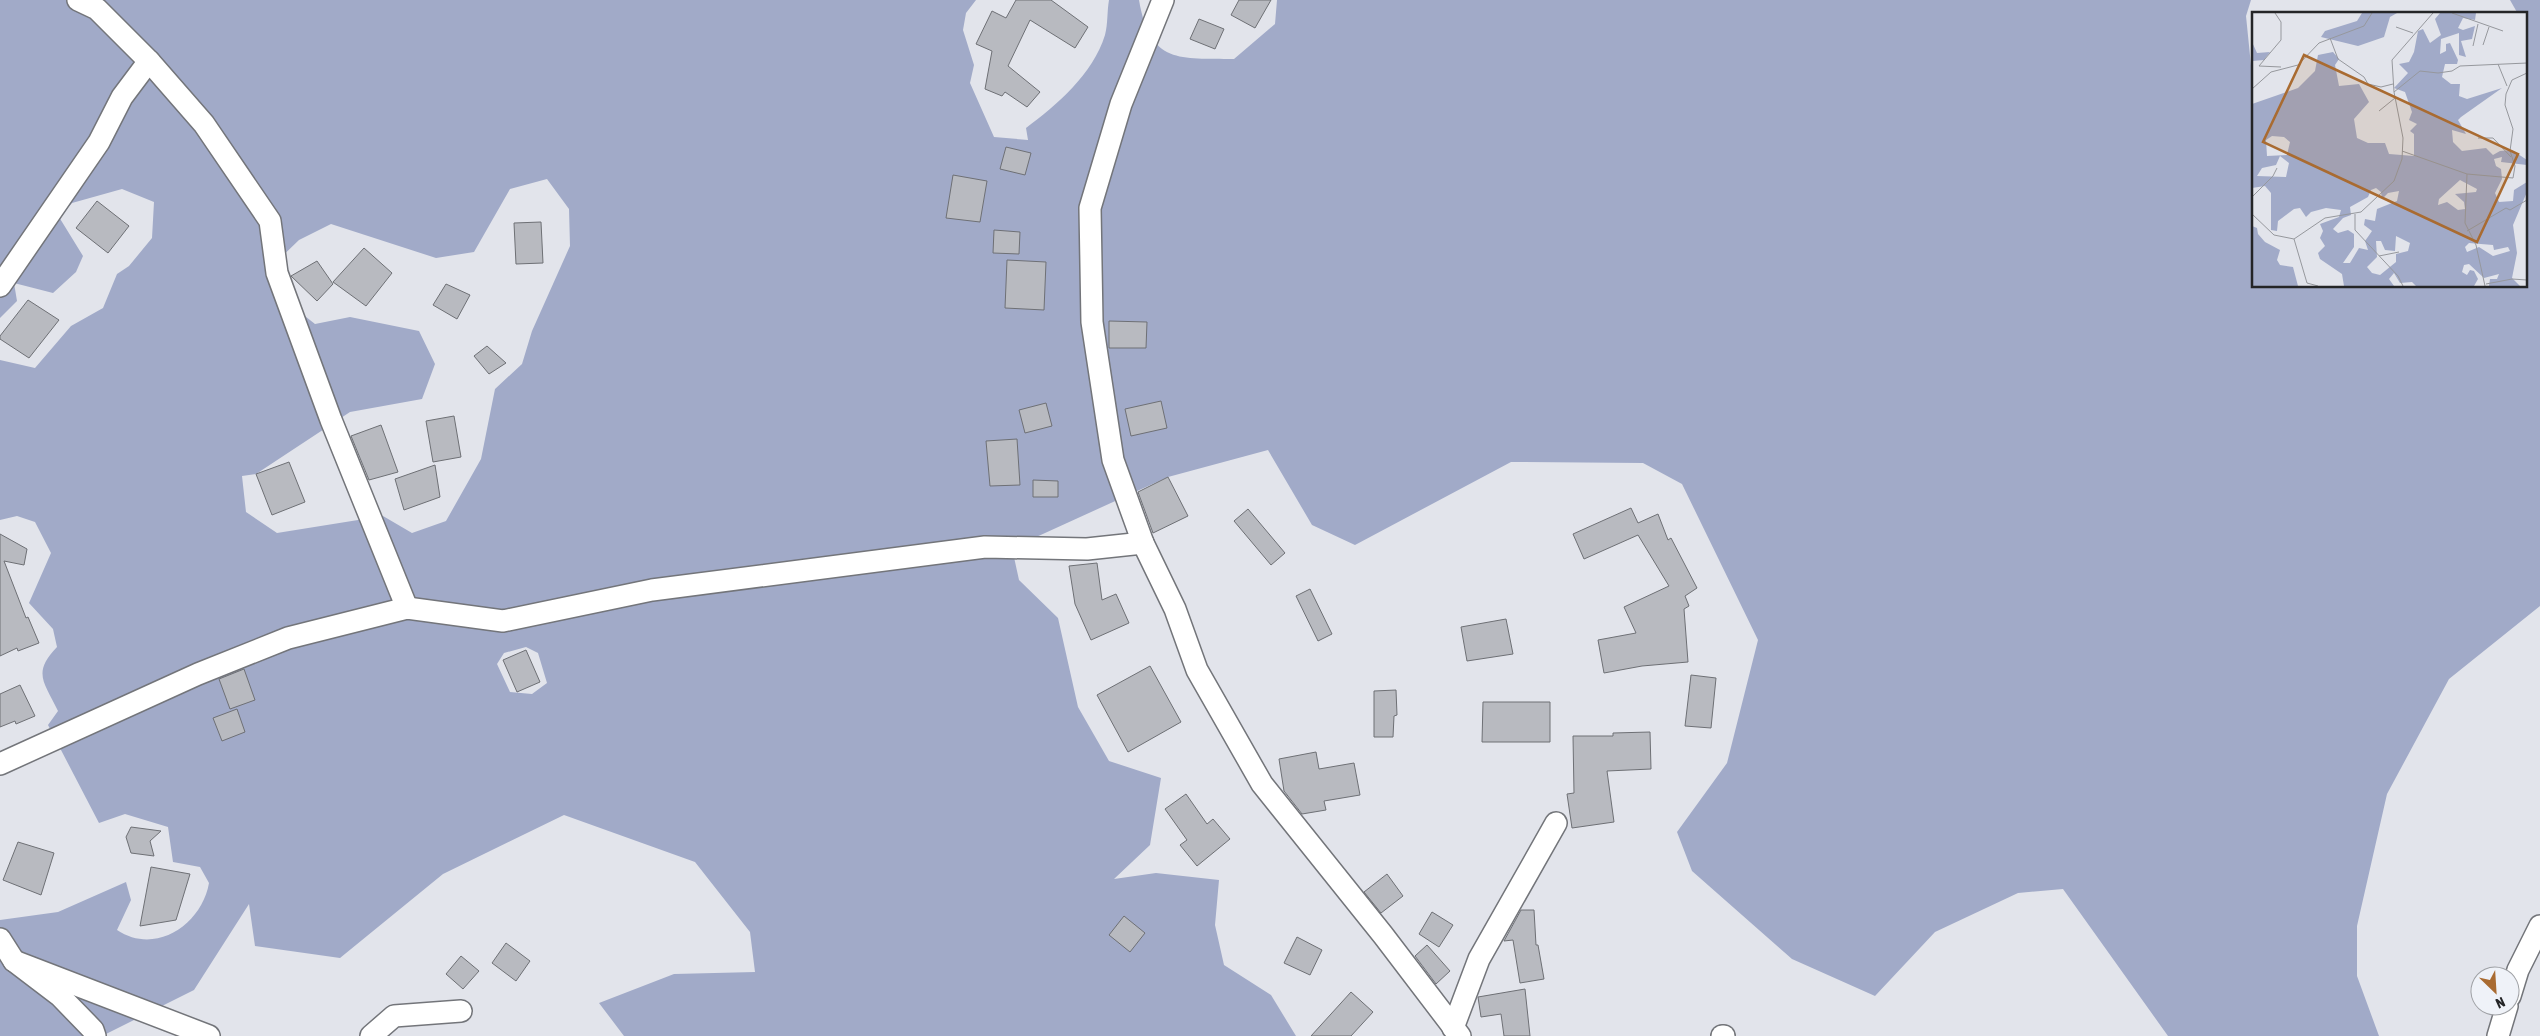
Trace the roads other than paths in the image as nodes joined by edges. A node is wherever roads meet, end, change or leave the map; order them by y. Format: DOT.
graph roads {
  1 [pos="78,0"];
  2 [pos="1163,0"];
  3 [pos="148,61"];
  4 [pos="0,286"];
  5 [pos="1143,542"];
  6 [pos="407,608"];
  7 [pos="0,764"];
  8 [pos="1556,823"];
  9 [pos="2540,926"];
  10 [pos="0,939"];
  11 [pos="14,961"];
  12 [pos="2520,966"];
  13 [pos="461,1011"];
  14 [pos="2504,1016"];
  15 [pos="1456,1032"];
  16 [pos="95,1036"];
  17 [pos="209,1036"];
  18 [pos="371,1036"];
  19 [pos="2498,1036"];
  1 -- 3 [label="street"];
  2 -- 5 [label="street"];
  3 -- 4 [label="street"];
  3 -- 6 [label="street"];
  5 -- 6 [label="street"];
  5 -- 15 [label="street"];
  6 -- 7 [label="street"];
  8 -- 15 [label="street"];
  9 -- 12 [label="street"];
  10 -- 11 [label="street"];
  11 -- 16 [label="street"];
  11 -- 17 [label="street"];
  13 -- 18 [label="street"];
  14 -- 19 [label="street"];
}
